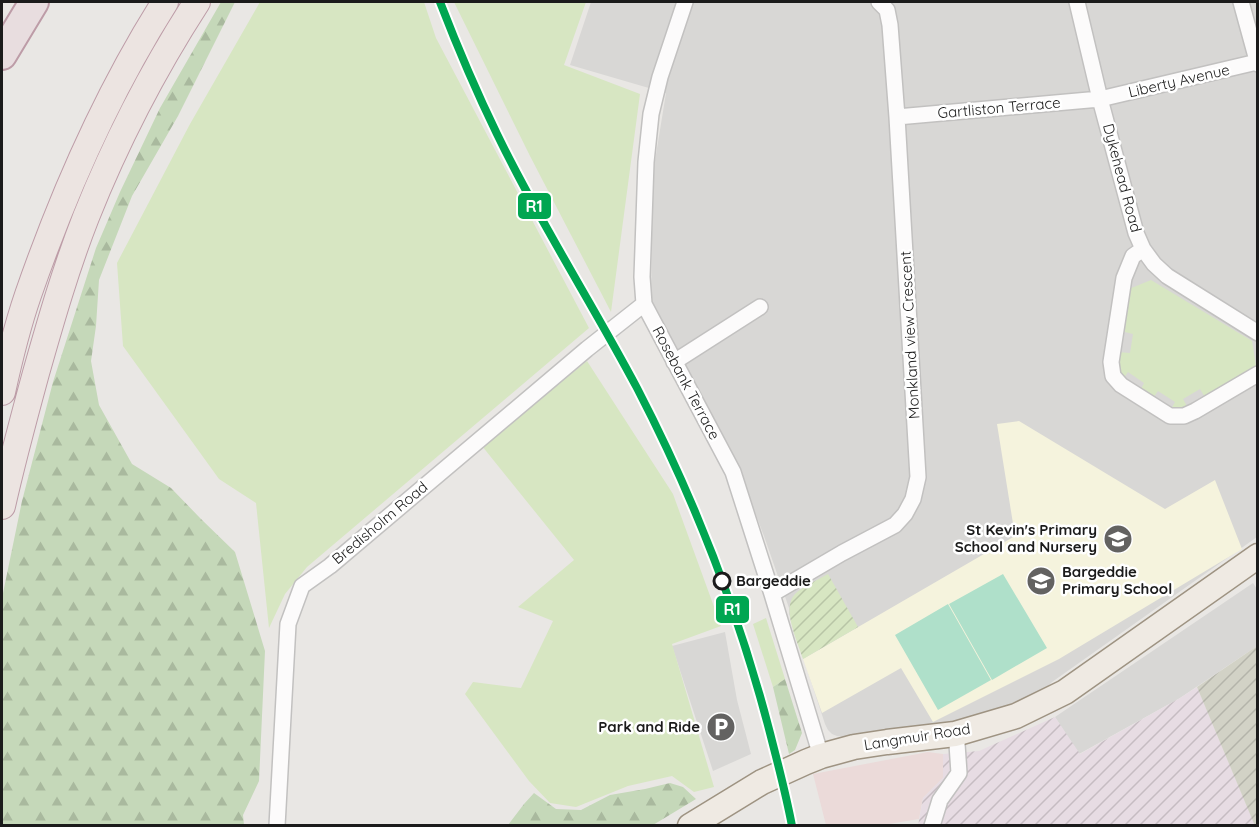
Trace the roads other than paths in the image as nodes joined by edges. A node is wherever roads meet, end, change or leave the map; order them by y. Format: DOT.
graph roads {
  1 [pos="34,2"];
  2 [pos="165,2"];
  3 [pos="197,2"];
  4 [pos="685,2"];
  5 [pos="879,2"];
  6 [pos="1077,2"];
  7 [pos="1241,2"];
  8 [pos="2,55"];
  9 [pos="1257,63"];
  10 [pos="1100,99"];
  11 [pos="897,117"];
  12 [pos="1143,249"];
  13 [pos="644,304"];
  14 [pos="760,307"];
  15 [pos="1257,333"];
  16 [pos="674,362"];
  17 [pos="1257,374"];
  18 [pos="2,392"];
  19 [pos="2,506"];
  20 [pos="1257,556"];
  21 [pos="772,594"];
  22 [pos="955,734"];
  23 [pos="814,759"];
  24 [pos="277,825"];
  25 [pos="690,825"];
  26 [pos="932,825"];
  1 -- 8 [label="highway"];
  2 -- 18 [label="highway"];
  3 -- 19 [label="highway"];
  4 -- 13 [label="street, Rosebank Terrace"];
  5 -- 11 [label="street, Monkland view Crescent"];
  6 -- 10 [label="street, Dykehead Road"];
  7 -- 9 [label="street"];
  9 -- 10 [label="street, Liberty Avenue"];
  10 -- 11 [label="street, Gartliston Terrace"];
  10 -- 12 [label="street, Dykehead Road"];
  11 -- 21 [label="street, Monkland view Crescent"];
  12 -- 15 [label="street, Dykehead Road"];
  12 -- 17 [label="street"];
  13 -- 16 [label="street, Rosebank Terrace"];
  13 -- 24 [label="street, Bredisholm Road"];
  14 -- 16 [label="street"];
  16 -- 21 [label="street, Rosebank Terrace"];
  20 -- 22 [label="main road, Langmuir Road"];
  21 -- 23 [label="street, Rosebank Terrace"];
  22 -- 23 [label="main road, Langmuir Road"];
  22 -- 26 [label="street"];
  23 -- 25 [label="main road, Langmuir Road"];
}
